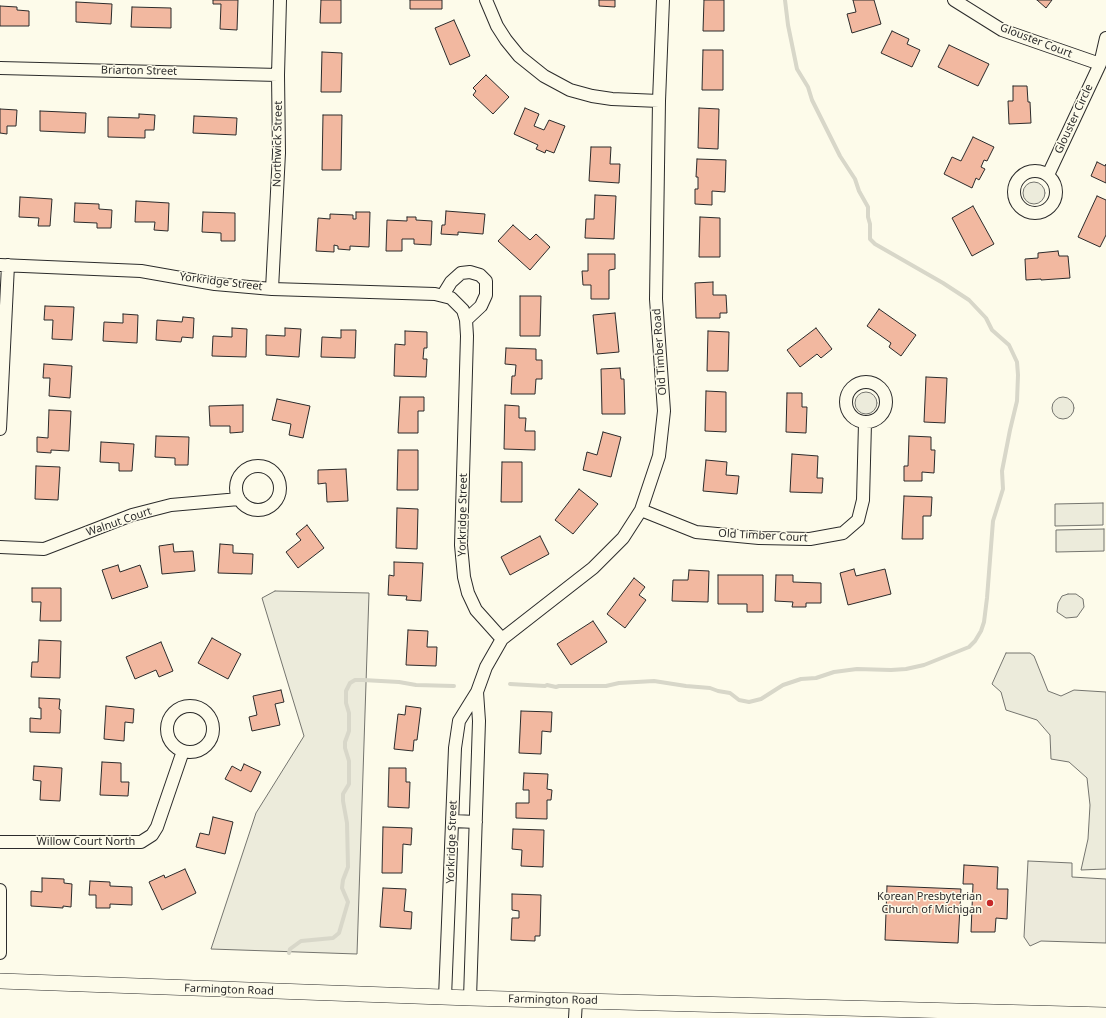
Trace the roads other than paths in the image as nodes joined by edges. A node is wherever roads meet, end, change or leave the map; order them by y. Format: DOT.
graph roads {
  1 [pos="280,0"];
  2 [pos="486,0"];
  3 [pos="663,0"];
  4 [pos="954,0"];
  5 [pos="1106,38"];
  6 [pos="1100,64"];
  7 [pos="0,68"];
  8 [pos="278,75"];
  9 [pos="659,101"];
  10 [pos="1048,175"];
  11 [pos="4,265"];
  12 [pos="272,289"];
  13 [pos="443,295"];
  14 [pos="466,320"];
  15 [pos="865,423"];
  16 [pos="0,429"];
  17 [pos="239,499"];
  18 [pos="641,510"];
  19 [pos="0,547"];
  20 [pos="502,639"];
  21 [pos="477,692"];
  22 [pos="184,751"];
  23 [pos="453,821"];
  24 [pos="476,822"];
  25 [pos="0,842"];
  26 [pos="0,890"];
  27 [pos="0,953"];
  28 [pos="0,982"];
  29 [pos="445,997"];
  30 [pos="470,998"];
  31 [pos="576,1001"];
  32 [pos="1106,1015"];
  33 [pos="575,1018"];
  1 -- 8 [label="street, Northwick Street"];
  2 -- 9 [label="street"];
  3 -- 9 [label="street, Old Timber Road"];
  4 -- 6 [label="street, Glouster Court"];
  5 -- 6 [label="street, Glouster Circle"];
  6 -- 10 [label="street, Glouster Circle"];
  7 -- 8 [label="street, Briarton Street"];
  8 -- 12 [label="street, Northwick Street"];
  9 -- 18 [label="street, Old Timber Road"];
  11 -- 12 [label="street, Yorkridge Street"];
  11 -- 16 [label="street"];
  12 -- 13 [label="street, Yorkridge Street"];
  13 -- 14 [label="street, Yorkridge Street"];
  13 -- 14 [label="street"];
  14 -- 20 [label="street, Yorkridge Street"];
  15 -- 18 [label="street, Old Timber Court"];
  17 -- 19 [label="street, Walnut Court"];
  18 -- 20 [label="street, Old Timber Road"];
  20 -- 21 [label="street, Yorkridge Street"];
  21 -- 23 [label="street, Yorkridge Street"];
  21 -- 24 [label="street, Yorkridge Street"];
  22 -- 25 [label="street, Willow Court North"];
  23 -- 24 [label="street"];
  23 -- 29 [label="street, Yorkridge Street"];
  24 -- 30 [label="street, Yorkridge Street"];
  26 -- 27 [label="street"];
  28 -- 29 [label="street, Farmington Road"];
  29 -- 30 [label="street, Farmington Road"];
  30 -- 31 [label="street, Farmington Road"];
  31 -- 32 [label="street, Farmington Road"];
  31 -- 33 [label="street"];
}
